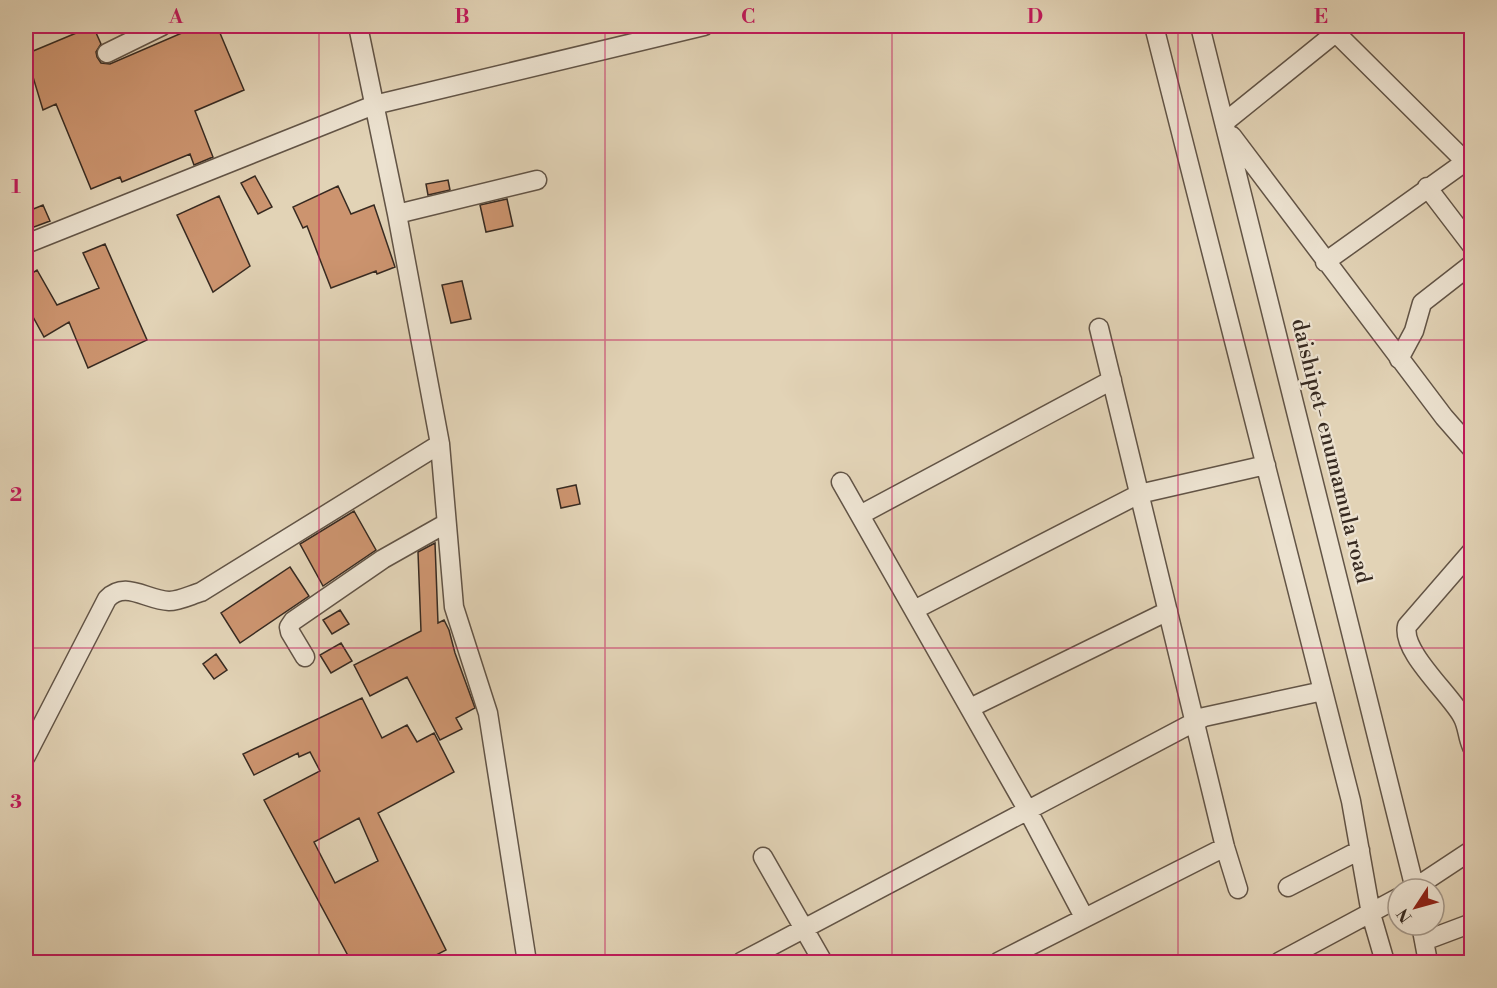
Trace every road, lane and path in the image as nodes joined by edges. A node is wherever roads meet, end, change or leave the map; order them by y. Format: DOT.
graph roads {
  1 [pos="162,26"];
  2 [pos="358,26"];
  3 [pos="704,26"];
  4 [pos="1154,26"];
  5 [pos="1200,26"];
  6 [pos="1336,28"];
  7 [pos="107,53"];
  8 [pos="374,105"];
  9 [pos="1226,126"];
  10 [pos="1468,159"];
  11 [pos="537,180"];
  12 [pos="1427,187"];
  13 [pos="397,214"];
  14 [pos="26,244"];
  15 [pos="1472,246"];
  16 [pos="1325,262"];
  17 [pos="1472,264"];
  18 [pos="1099,328"];
  19 [pos="1399,359"];
  20 [pos="1112,381"];
  21 [pos="440,444"];
  22 [pos="1472,449"];
  23 [pos="1266,465"];
  24 [pos="841,482"];
  25 [pos="1139,494"];
  26 [pos="860,515"];
  27 [pos="445,524"];
  28 [pos="1472,551"];
  29 [pos="914,610"];
  30 [pos="1168,611"];
  31 [pos="305,657"];
  32 [pos="1323,691"];
  33 [pos="970,708"];
  34 [pos="1195,722"];
  35 [pos="1469,725"];
  36 [pos="1472,747"];
  37 [pos="26,756"];
  38 [pos="1029,811"];
  39 [pos="1225,847"];
  40 [pos="1360,850"];
  41 [pos="1472,850"];
  42 [pos="763,857"];
  43 [pos="1411,877"];
  44 [pos="1432,877"];
  45 [pos="1288,887"];
  46 [pos="1238,889"];
  47 [pos="1386,905"];
  48 [pos="1371,914"];
  49 [pos="1084,917"];
  50 [pos="1472,922"];
  51 [pos="1446,928"];
  52 [pos="804,930"];
  53 [pos="1424,937"];
  54 [pos="527,963"];
  55 [pos="741,963"];
  56 [pos="823,963"];
  57 [pos="998,963"];
  58 [pos="1279,963"];
  59 [pos="1385,963"];
  60 [pos="1428,963"];
  1 -- 7 [label="street"];
  2 -- 8 [label="street"];
  3 -- 8 [label="street"];
  4 -- 23 [label="street"];
  5 -- 9 [label="street, daishipet- enumamula road"];
  6 -- 9 [label="street"];
  6 -- 10 [label="street"];
  8 -- 13 [label="street"];
  8 -- 14 [label="street"];
  9 -- 16 [label="street"];
  9 -- 43 [label="street, daishipet- enumamula road"];
  10 -- 12 [label="street"];
  11 -- 13 [label="street"];
  12 -- 15 [label="street"];
  12 -- 16 [label="street"];
  13 -- 21 [label="street"];
  16 -- 19 [label="street"];
  17 -- 19 [label="street"];
  18 -- 20 [label="street"];
  19 -- 22 [label="street"];
  20 -- 25 [label="street"];
  20 -- 26 [label="street"];
  21 -- 27 [label="street"];
  21 -- 37 [label="street"];
  23 -- 25 [label="street"];
  23 -- 32 [label="street"];
  24 -- 26 [label="street"];
  25 -- 29 [label="street"];
  25 -- 30 [label="street"];
  26 -- 29 [label="street"];
  27 -- 31 [label="street"];
  27 -- 54 [label="street"];
  28 -- 35 [label="street"];
  29 -- 33 [label="street"];
  30 -- 33 [label="street"];
  30 -- 34 [label="street"];
  32 -- 34 [label="street"];
  32 -- 40 [label="street"];
  33 -- 38 [label="street"];
  34 -- 38 [label="street"];
  34 -- 39 [label="street"];
  35 -- 36 [label="street"];
  38 -- 49 [label="street"];
  38 -- 52 [label="street"];
  39 -- 46 [label="street"];
  39 -- 49 [label="street"];
  40 -- 45 [label="street"];
  40 -- 48 [label="street"];
  41 -- 44 [label="street"];
  42 -- 52 [label="street"];
  47 -- 48 [label="street"];
  48 -- 58 [label="street"];
  48 -- 59 [label="street"];
  49 -- 57 [label="street"];
  50 -- 51 [label="street"];
  52 -- 55 [label="street"];
  52 -- 56 [label="street"];
  53 -- 60 [label="street"];
}
